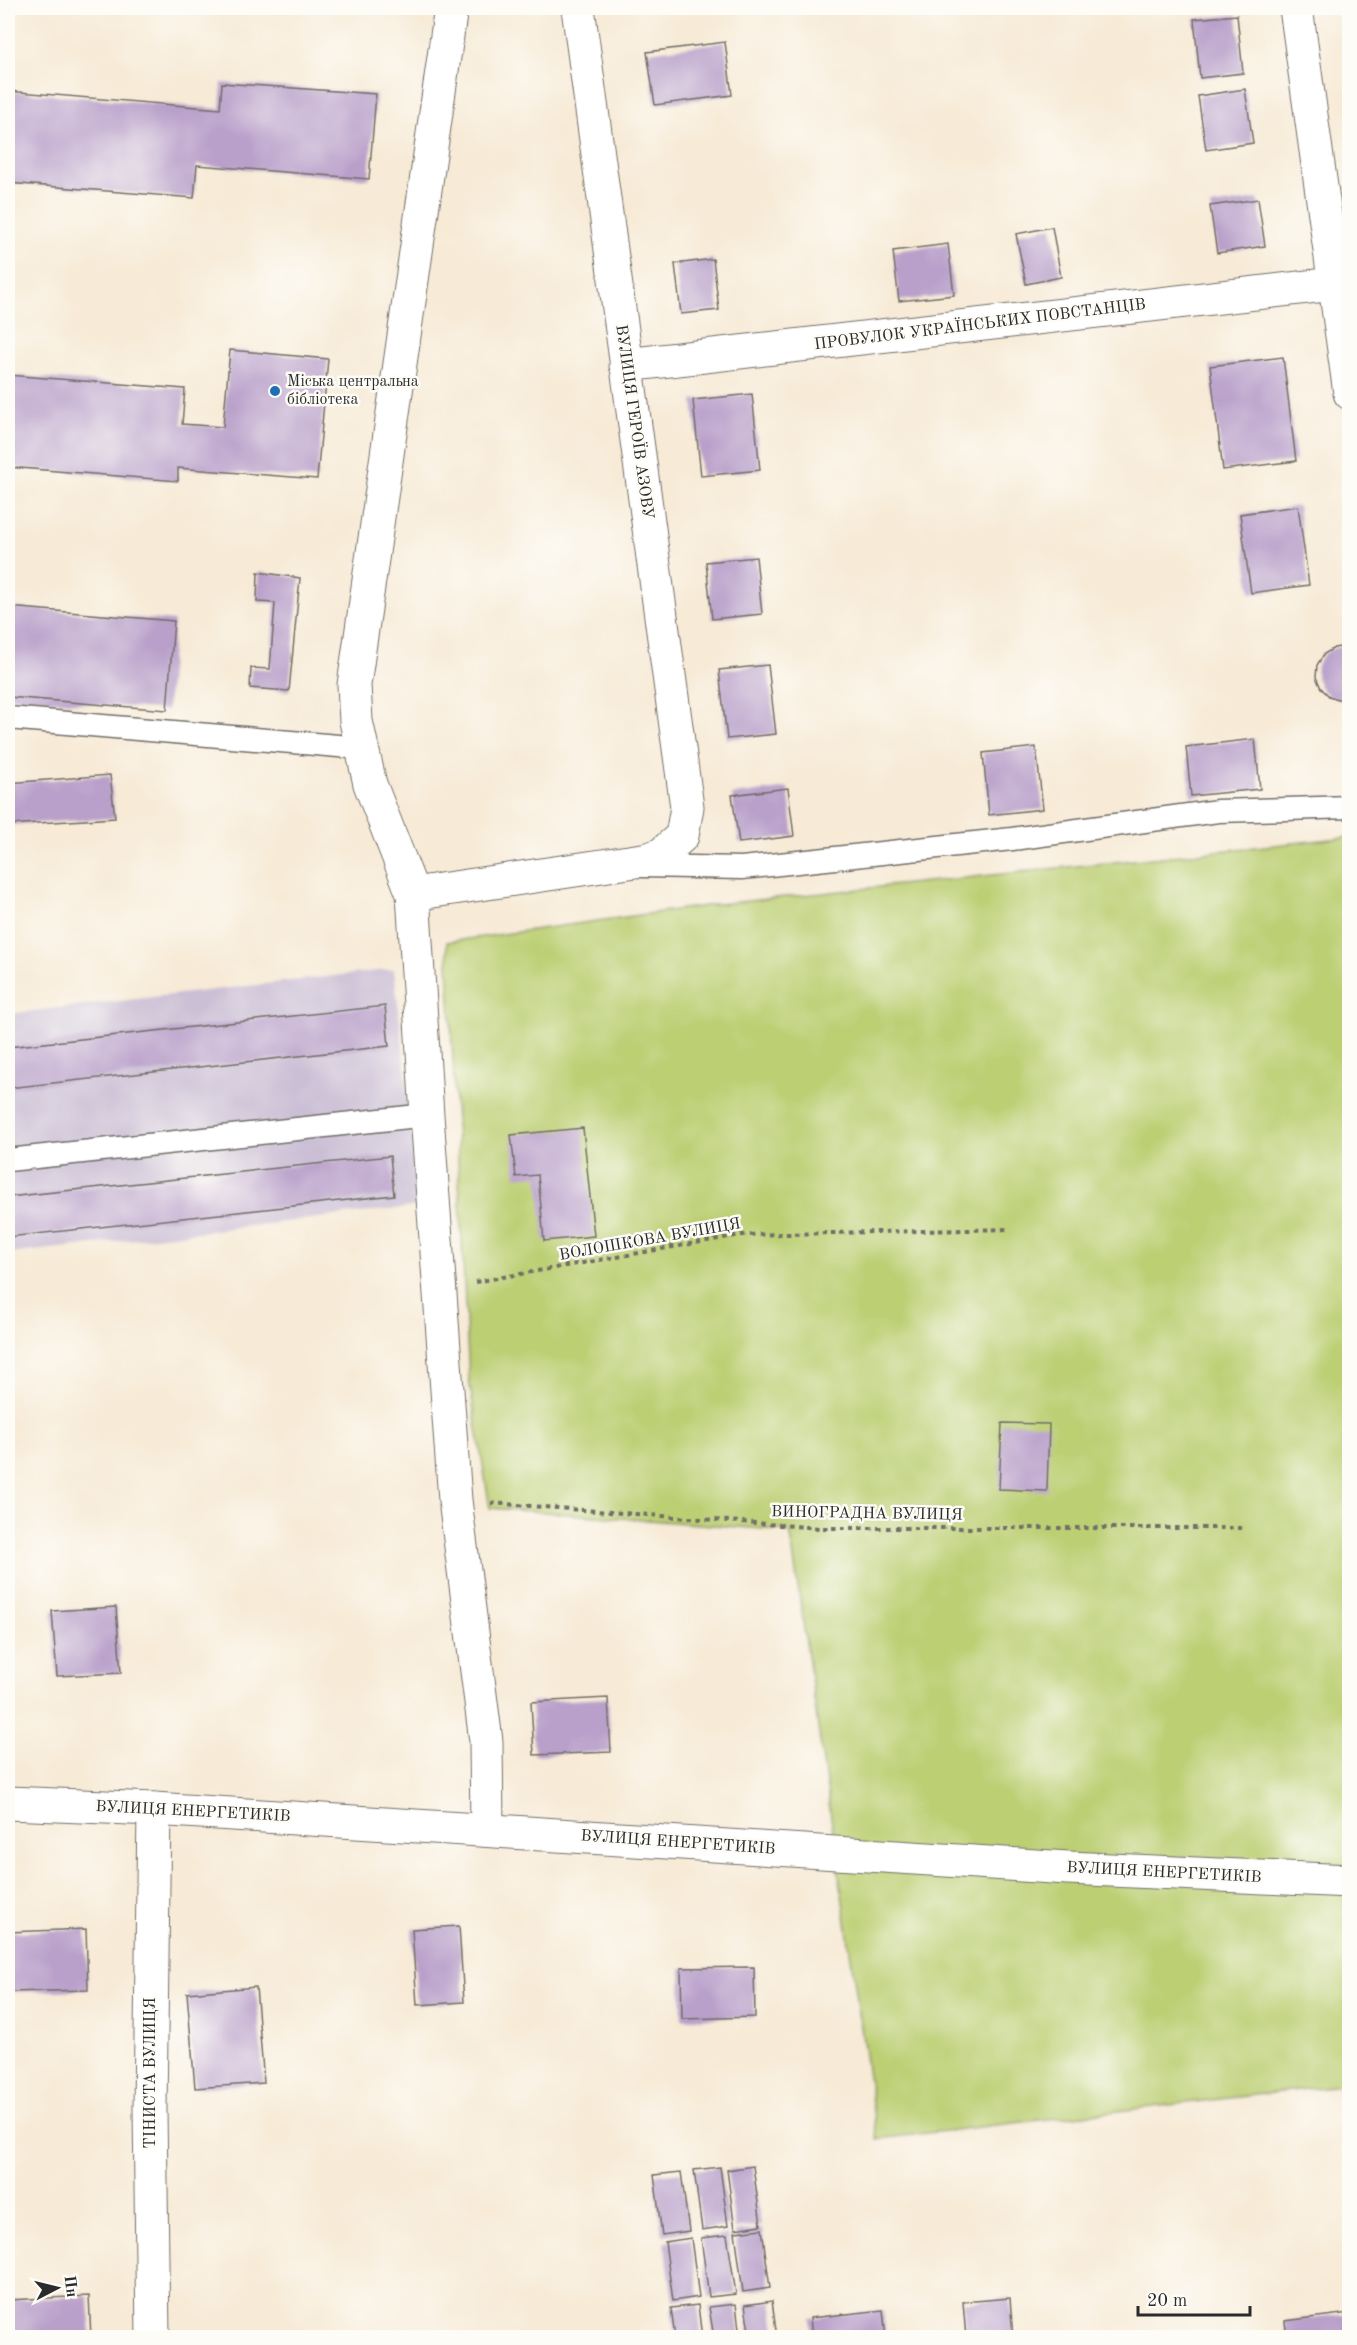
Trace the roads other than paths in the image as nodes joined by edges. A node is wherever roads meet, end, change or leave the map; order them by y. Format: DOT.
graph roads {
  1 [pos="451,8"];
  2 [pos="578,8"];
  3 [pos="1296,8"];
  4 [pos="1334,284"];
  5 [pos="626,365"];
  6 [pos="1350,393"];
  7 [pos="8,718"];
  8 [pos="362,748"];
  9 [pos="1350,807"];
  10 [pos="607,866"];
  11 [pos="413,894"];
  12 [pos="427,1115"];
  13 [pos="8,1160"];
  14 [pos="8,1803"];
  15 [pos="154,1809"];
  16 [pos="487,1830"];
  17 [pos="1350,1881"];
  18 [pos="153,2337"];
  1 -- 8 [label="street"];
  2 -- 5 [label="street, ВУЛИЦЯ ГЕРОЇВ АЗОВУ"];
  3 -- 4 [label="street"];
  4 -- 5 [label="street, ПРОВУЛОК УКРАЇНСЬКИХ ПОВСТАНЦІВ"];
  4 -- 6 [label="street"];
  5 -- 10 [label="street, ВУЛИЦЯ ГЕРОЇВ АЗОВУ"];
  7 -- 8 [label="lane"];
  8 -- 11 [label="street"];
  9 -- 10 [label="lane"];
  10 -- 11 [label="street"];
  11 -- 12 [label="street"];
  12 -- 13 [label="lane"];
  12 -- 16 [label="street"];
  14 -- 15 [label="street, ВУЛИЦЯ ЕНЕРГЕТИКІВ"];
  15 -- 16 [label="street, ВУЛИЦЯ ЕНЕРГЕТИКІВ"];
  15 -- 18 [label="street, ТІНИСТА ВУЛИЦЯ"];
  16 -- 17 [label="street, ВУЛИЦЯ ЕНЕРГЕТИКІВ"];
}
